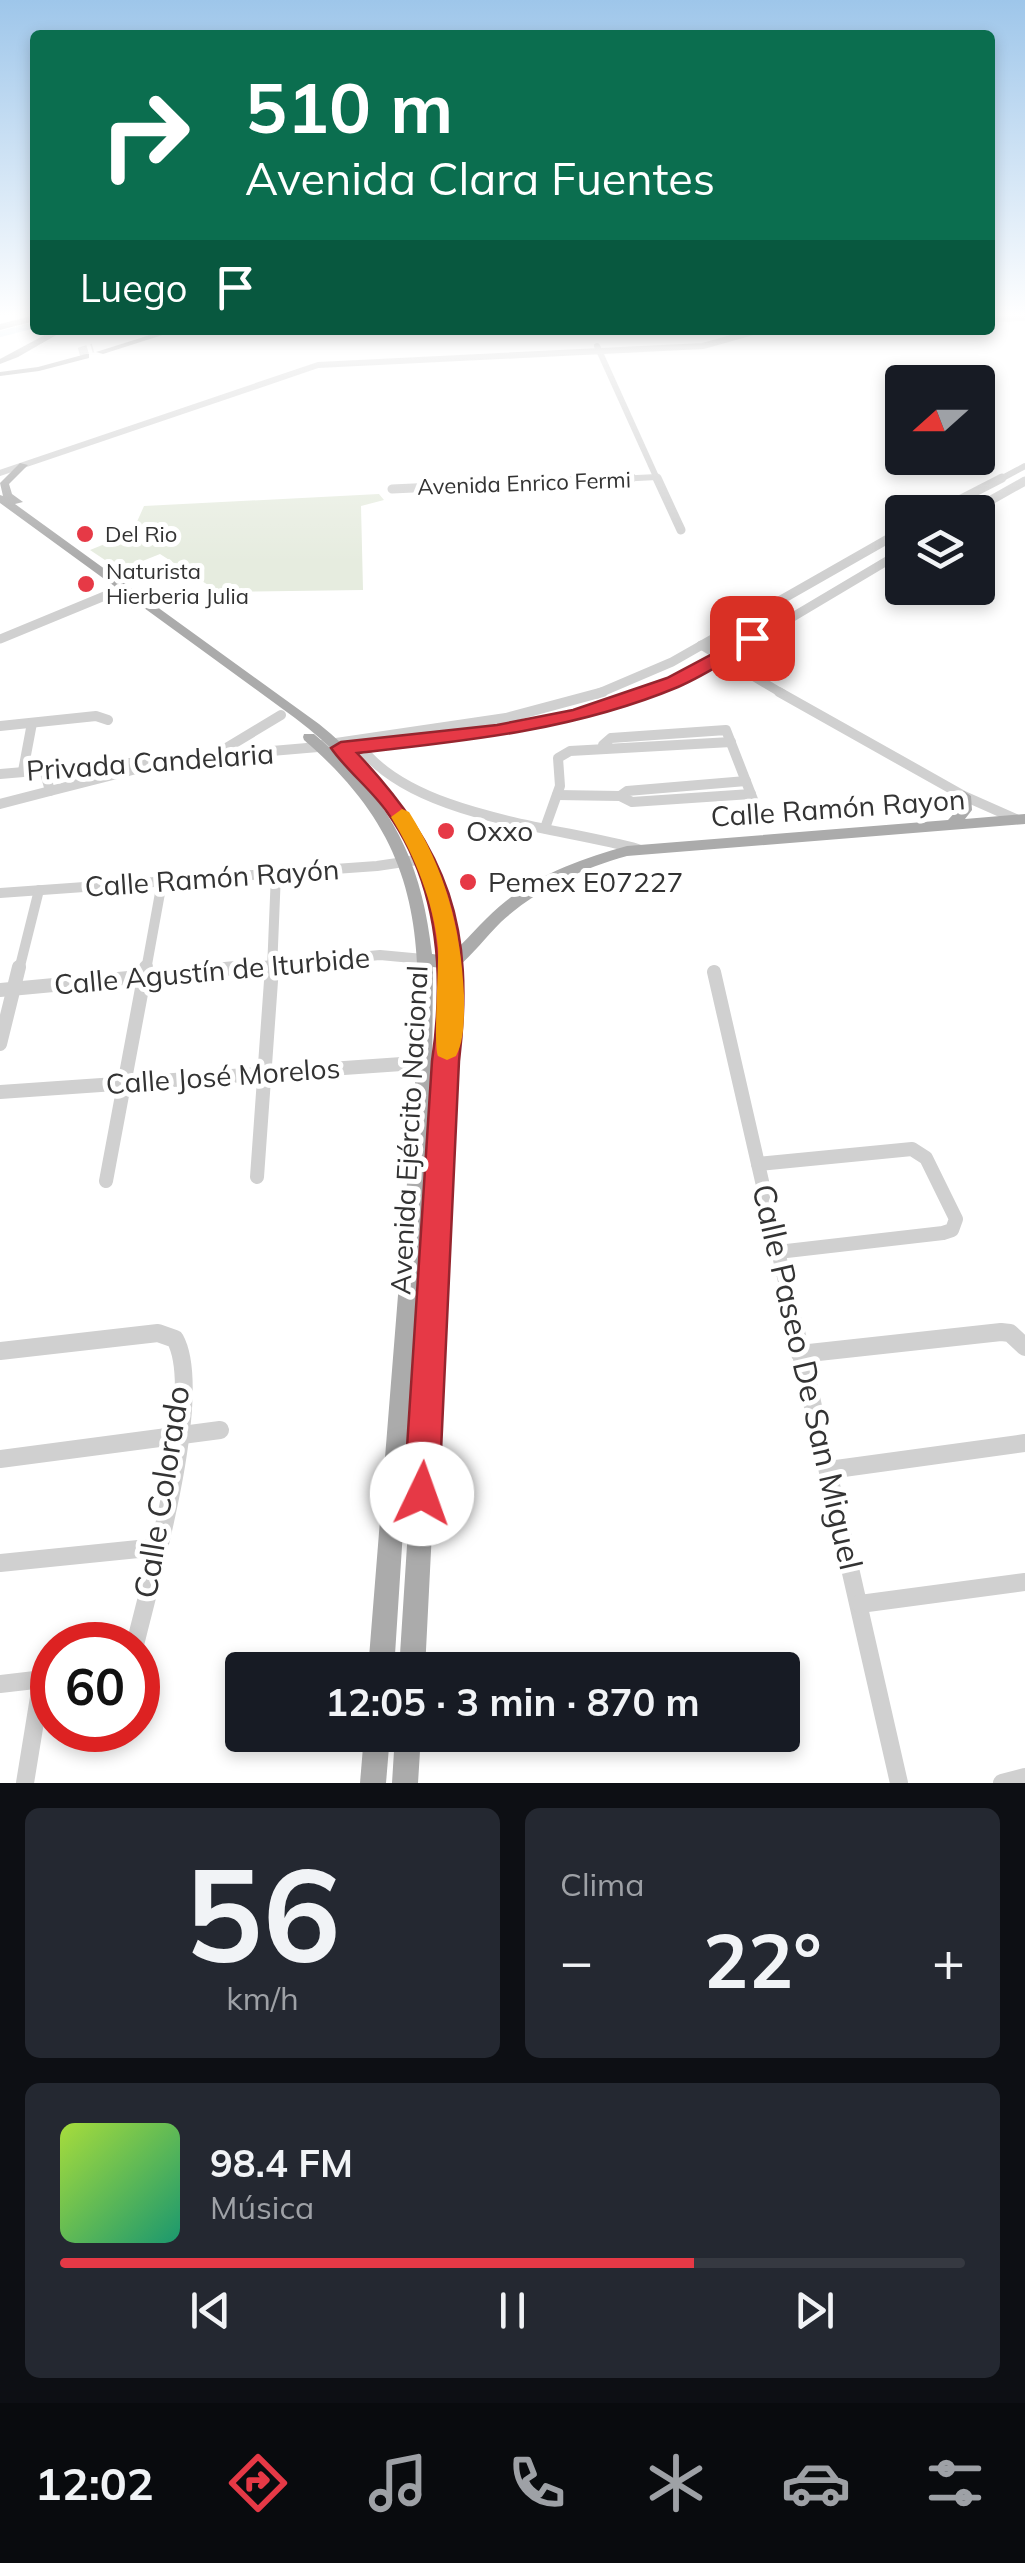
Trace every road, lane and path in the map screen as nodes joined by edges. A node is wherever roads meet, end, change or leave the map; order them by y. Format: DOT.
graph roads {
  1 [pos="214,397"];
  2 [pos="620,397"];
  3 [pos="87,439"];
  4 [pos="24,464"];
  5 [pos="0,465"];
  6 [pos="1025,466"];
  7 [pos="0,473"];
  8 [pos="657,478"];
  9 [pos="1025,481"];
  10 [pos="392,488"];
  11 [pos="969,495"];
  12 [pos="995,498"];
  13 [pos="3,504"];
  14 [pos="681,530"];
  15 [pos="885,541"];
  16 [pos="65,544"];
  17 [pos="885,562"];
  18 [pos="119,590"];
  19 [pos="0,639"];
  20 [pos="701,645"];
  21 [pos="722,656"];
  22 [pos="281,715"];
  23 [pos="108,720"];
  24 [pos="32,723"];
  25 [pos="0,726"];
  26 [pos="333,746"];
  27 [pos="214,756"];
  28 [pos="173,758"];
  29 [pos="44,769"];
  30 [pos="23,771"];
  31 [pos="0,774"];
  32 [pos="746,781"];
  33 [pos="50,791"];
  34 [pos="557,795"];
  35 [pos="620,796"];
  36 [pos="964,796"];
  37 [pos="0,804"];
  38 [pos="1020,819"];
  39 [pos="953,824"];
  40 [pos="545,828"];
  41 [pos="638,849"];
  42 [pos="424,859"];
  43 [pos="404,863"];
  44 [pos="276,874"];
  45 [pos="162,882"];
  46 [pos="40,890"];
  47 [pos="0,893"];
  48 [pos="423,959"];
  49 [pos="452,962"];
  50 [pos="274,964"];
  51 [pos="714,972"];
  52 [pos="142,976"];
  53 [pos="15,989"];
  54 [pos="0,990"];
  55 [pos="0,1044"];
  56 [pos="446,1061"];
  57 [pos="424,1062"];
  58 [pos="267,1073"];
  59 [pos="123,1084"];
  60 [pos="0,1092"];
  61 [pos="758,1164"];
  62 [pos="257,1177"];
  63 [pos="106,1181"];
  64 [pos="778,1252"];
  65 [pos="1025,1347"];
  66 [pos="0,1352"];
  67 [pos="800,1354"];
  68 [pos="220,1430"];
  69 [pos="177,1438"];
  70 [pos="1025,1444"];
  71 [pos="0,1459"];
  72 [pos="829,1470"];
  73 [pos="158,1547"];
  74 [pos="0,1563"];
  75 [pos="1025,1582"];
  76 [pos="860,1604"];
  77 [pos="140,1622"];
  78 [pos="382,1652"];
  79 [pos="413,1652"];
  80 [pos="30,1681"];
  81 [pos="0,1684"];
  82 [pos="32,1752"];
  83 [pos="375,1752"];
  84 [pos="407,1752"];
  85 [pos="1025,1778"];
  86 [pos="25,1783"];
  87 [pos="373,1783"];
  88 [pos="405,1783"];
  89 [pos="899,1783"];
  90 [pos="1002,1783"];
  1 -- 3 [label="street"];
  2 -- 8 [label="street"];
  3 -- 4 [label="street"];
  3 -- 5 [label="street"];
  4 -- 7 [label="street"];
  4 -- 16 [label="main road"];
  6 -- 11 [label="street"];
  8 -- 10 [label="street, Avenida Enrico Fermi"];
  8 -- 14 [label="street"];
  9 -- 12 [label="street"];
  13 -- 16 [label="main road, Avenida Ejército Nacional"];
  13 -- 18 [label="main road, Avenida Ejército Nacional"];
  15 -- 20 [label="street"];
  16 -- 18 [label="main road, Avenida Ejército Nacional"];
  17 -- 21 [label="street"];
  18 -- 19 [label="street"];
  18 -- 22 [label="main road, Avenida Ejército Nacional"];
  18 -- 26 [label="main road, Avenida Ejército Nacional"];
  20 -- 21 [label="street"];
  20 -- 26 [label="street"];
  21 -- 26 [label="street"];
  21 -- 36 [label="street"];
  22 -- 26 [label="main road, Avenida Ejército Nacional"];
  22 -- 27 [label="street"];
  23 -- 24 [label="street, Privada Candelaria"];
  24 -- 25 [label="street, Privada Candelaria"];
  24 -- 30 [label="street"];
  26 -- 27 [label="street, Privada Candelaria"];
  26 -- 40 [label="street"];
  26 -- 42 [label="main road, Avenida Ejército Nacional"];
  26 -- 43 [label="main road, Avenida Ejército Nacional"];
  27 -- 28 [label="street, Privada Candelaria"];
  28 -- 29 [label="street, Privada Candelaria"];
  28 -- 33 [label="street"];
  29 -- 30 [label="street, Privada Candelaria"];
  29 -- 33 [label="street"];
  30 -- 31 [label="street, Privada Candelaria"];
  32 -- 34 [label="street"];
  32 -- 35 [label="street"];
  32 -- 35 [label="street"];
  33 -- 37 [label="street"];
  34 -- 35 [label="street"];
  34 -- 40 [label="street"];
  36 -- 38 [label="street"];
  36 -- 39 [label="main road"];
  38 -- 39 [label="main road, Calle Ramón Rayon"];
  39 -- 41 [label="main road, Calle Ramón Rayon"];
  40 -- 41 [label="street"];
  41 -- 49 [label="main road, Calle Ramón Rayon"];
  42 -- 43 [label="street, Calle Ramón Rayón"];
  42 -- 49 [label="main road, Avenida Ejército Nacional"];
  43 -- 44 [label="street, Calle Ramón Rayón"];
  43 -- 48 [label="main road, Avenida Ejército Nacional"];
  44 -- 45 [label="street, Calle Ramón Rayón"];
  44 -- 50 [label="street"];
  45 -- 46 [label="street, Calle Ramón Rayón"];
  45 -- 52 [label="street"];
  46 -- 47 [label="street, Calle Ramón Rayón"];
  46 -- 53 [label="street"];
  48 -- 49 [label="main road"];
  48 -- 50 [label="street, Calle Agustín de Iturbide"];
  48 -- 57 [label="main road, Avenida Ejército Nacional"];
  49 -- 56 [label="main road, Avenida Ejército Nacional"];
  50 -- 52 [label="street, Calle Agustín de Iturbide"];
  50 -- 58 [label="street"];
  51 -- 61 [label="street, Calle Paseo De San Miguel"];
  52 -- 53 [label="street, Calle Agustín de Iturbide"];
  52 -- 59 [label="street"];
  53 -- 54 [label="street, Calle Agustín de Iturbide"];
  53 -- 55 [label="street"];
  56 -- 57 [label="street, Calle José Morelos"];
  56 -- 79 [label="main road, Avenida Ejército Nacional"];
  57 -- 58 [label="street, Calle José Morelos"];
  57 -- 78 [label="main road, Avenida Ejército Nacional"];
  58 -- 59 [label="street, Calle José Morelos"];
  58 -- 62 [label="street"];
  59 -- 60 [label="street, Calle José Morelos"];
  59 -- 63 [label="street"];
  61 -- 64 [label="street, Calle Paseo De San Miguel"];
  61 -- 64 [label="street"];
  64 -- 67 [label="street, Calle Paseo De San Miguel"];
  65 -- 67 [label="street"];
  66 -- 69 [label="street, Calle Colorado"];
  67 -- 72 [label="street, Calle Paseo De San Miguel"];
  68 -- 69 [label="street"];
  69 -- 71 [label="street"];
  69 -- 73 [label="street, Calle Colorado"];
  70 -- 72 [label="street"];
  72 -- 76 [label="street, Calle Paseo De San Miguel"];
  73 -- 74 [label="street"];
  73 -- 77 [label="street, Calle Colorado"];
  75 -- 76 [label="street"];
  76 -- 89 [label="street, Calle Paseo De San Miguel"];
  80 -- 81 [label="street"];
  82 -- 86 [label="street"];
  83 -- 87 [label="main road"];
  84 -- 88 [label="main road"];
  85 -- 90 [label="street"];
}
